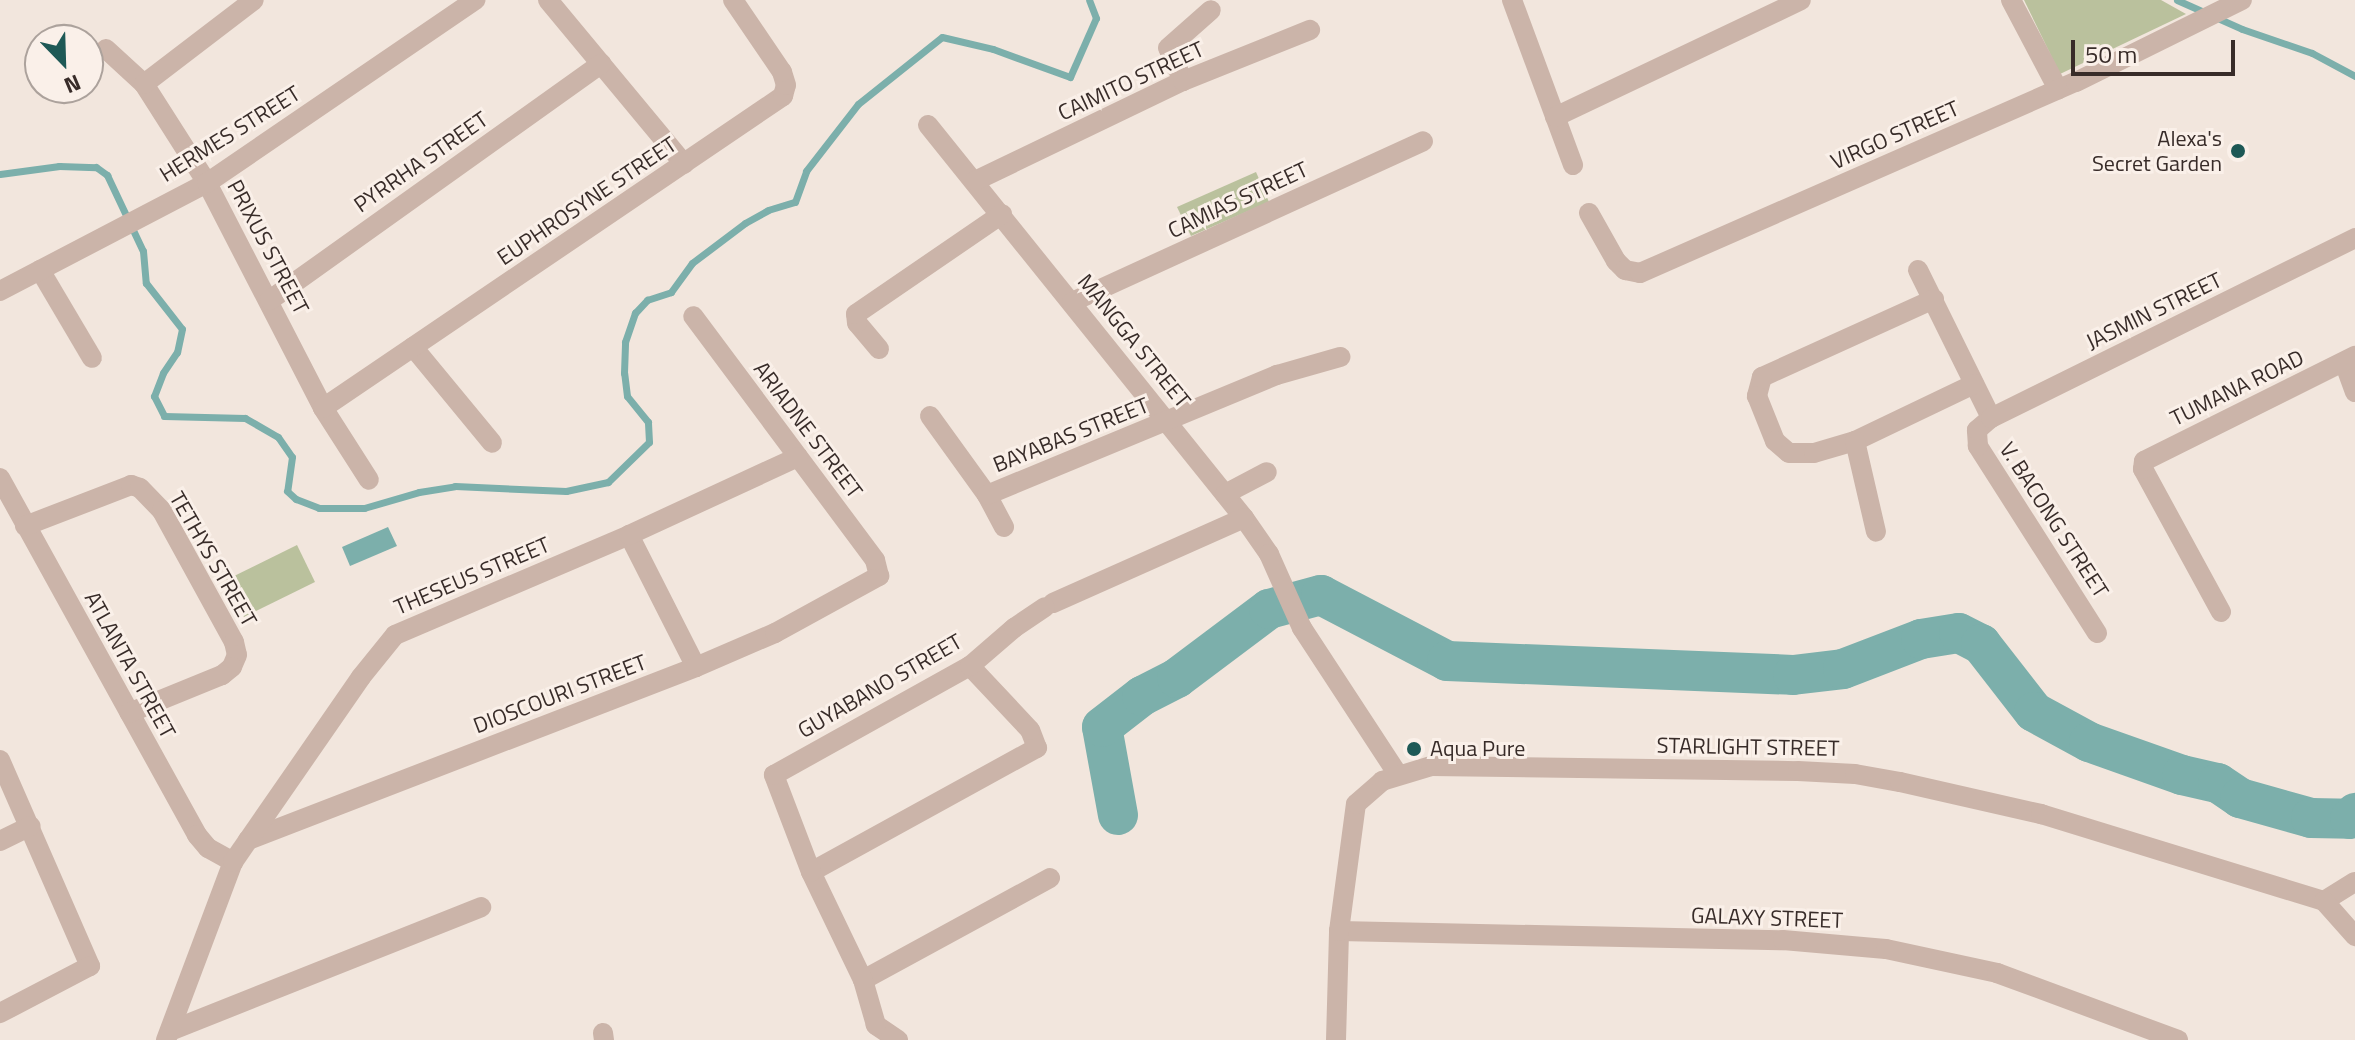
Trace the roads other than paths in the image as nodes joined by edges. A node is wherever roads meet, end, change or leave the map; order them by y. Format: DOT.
graph roads {
  1 [pos="475,0"];
  2 [pos="548,0"];
  3 [pos="733,0"];
  4 [pos="1512,0"];
  5 [pos="1801,0"];
  6 [pos="2011,0"];
  7 [pos="2242,0"];
  8 [pos="244,2"];
  9 [pos="1211,10"];
  10 [pos="1310,30"];
  11 [pos="106,49"];
  12 [pos="601,64"];
  13 [pos="1183,81"];
  14 [pos="144,84"];
  15 [pos="2058,89"];
  16 [pos="1555,117"];
  17 [pos="928,125"];
  18 [pos="1423,141"];
  19 [pos="684,164"];
  20 [pos="1573,165"];
  21 [pos="975,181"];
  22 [pos="207,183"];
  23 [pos="1589,213"];
  24 [pos="1002,214"];
  25 [pos="2355,238"];
  26 [pos="40,270"];
  27 [pos="1918,270"];
  28 [pos="0,291"];
  29 [pos="1934,299"];
  30 [pos="270,300"];
  31 [pos="1072,302"];
  32 [pos="693,316"];
  33 [pos="413,347"];
  34 [pos="879,349"];
  35 [pos="1340,357"];
  36 [pos="92,358"];
  37 [pos="2349,359"];
  38 [pos="1974,384"];
  39 [pos="2355,392"];
  40 [pos="323,408"];
  41 [pos="930,416"];
  42 [pos="1168,422"];
  43 [pos="1984,424"];
  44 [pos="1855,441"];
  45 [pos="492,443"];
  46 [pos="798,457"];
  47 [pos="1267,472"];
  48 [pos="0,478"];
  49 [pos="369,480"];
  50 [pos="1225,494"];
  51 [pos="987,495"];
  52 [pos="1244,518"];
  53 [pos="25,526"];
  54 [pos="1004,527"];
  55 [pos="1876,532"];
  56 [pos="629,535"];
  57 [pos="880,573"];
  58 [pos="2221,612"];
  59 [pos="2097,633"];
  60 [pos="970,666"];
  61 [pos="696,667"];
  62 [pos="129,713"];
  63 [pos="0,760"];
  64 [pos="1397,773"];
  65 [pos="31,826"];
  66 [pos="248,840"];
  67 [pos="0,841"];
  68 [pos="233,862"];
  69 [pos="811,872"];
  70 [pos="1050,878"];
  71 [pos="2355,882"];
  72 [pos="2324,901"];
  73 [pos="481,907"];
  74 [pos="1339,931"];
  75 [pos="2355,936"];
  76 [pos="863,980"];
  77 [pos="0,1013"];
  78 [pos="871,1032"];
  79 [pos="168,1035"];
  80 [pos="898,1040"];
  81 [pos="1336,1040"];
  82 [pos="2178,1040"];
  1 -- 22 [label="street, HERMES STREET"];
  2 -- 12 [label="street"];
  3 -- 19 [label="street, EUPHROSYNE STREET"];
  4 -- 16 [label="street"];
  5 -- 16 [label="street"];
  6 -- 15 [label="street"];
  7 -- 15 [label="street, VIRGO STREET"];
  8 -- 14 [label="street"];
  9 -- 13 [label="street"];
  10 -- 13 [label="street, CAIMITO STREET"];
  11 -- 14 [label="street, PRIXUS STREET"];
  12 -- 19 [label="street"];
  12 -- 30 [label="street, PYRRHA STREET"];
  13 -- 21 [label="street, CAIMITO STREET"];
  14 -- 22 [label="street, PRIXUS STREET"];
  15 -- 23 [label="street, VIRGO STREET"];
  16 -- 20 [label="street"];
  17 -- 21 [label="street, MANGGA STREET"];
  18 -- 31 [label="street, CAMIAS STREET"];
  19 -- 33 [label="street, EUPHROSYNE STREET"];
  21 -- 24 [label="street, MANGGA STREET"];
  22 -- 26 [label="street, HERMES STREET"];
  22 -- 30 [label="street, PRIXUS STREET"];
  24 -- 31 [label="street, MANGGA STREET"];
  24 -- 34 [label="street"];
  25 -- 43 [label="street, JASMIN STREET"];
  26 -- 28 [label="street, HERMES STREET"];
  26 -- 36 [label="street"];
  27 -- 29 [label="street, V. BACONG STREET"];
  29 -- 38 [label="street, V. BACONG STREET"];
  29 -- 44 [label="street"];
  30 -- 40 [label="street, PRIXUS STREET"];
  31 -- 42 [label="street, MANGGA STREET"];
  32 -- 46 [label="street, ARIADNE STREET"];
  33 -- 40 [label="street, EUPHROSYNE STREET"];
  33 -- 45 [label="street"];
  35 -- 42 [label="street, BAYABAS STREET"];
  37 -- 39 [label="street"];
  37 -- 58 [label="street, TUMANA ROAD"];
  38 -- 43 [label="street, V. BACONG STREET"];
  38 -- 44 [label="street"];
  40 -- 49 [label="street, PRIXUS STREET"];
  41 -- 51 [label="street"];
  42 -- 50 [label="street, MANGGA STREET"];
  42 -- 51 [label="street, BAYABAS STREET"];
  43 -- 59 [label="street, V. BACONG STREET"];
  44 -- 55 [label="street"];
  46 -- 56 [label="street, THESEUS STREET"];
  46 -- 57 [label="street, ARIADNE STREET"];
  47 -- 50 [label="street"];
  48 -- 53 [label="street, ATLANTA STREET"];
  50 -- 52 [label="street, MANGGA STREET"];
  51 -- 54 [label="street, BAYABAS STREET"];
  52 -- 60 [label="street, GUYABANO STREET"];
  52 -- 64 [label="street, MANGGA STREET"];
  53 -- 62 [label="street, ATLANTA STREET"];
  53 -- 62 [label="street, TETHYS STREET"];
  56 -- 61 [label="street"];
  56 -- 66 [label="street, THESEUS STREET"];
  57 -- 61 [label="street, DIOSCOURI STREET"];
  60 -- 69 [label="street, GUYABANO STREET"];
  60 -- 69 [label="street"];
  61 -- 66 [label="street, DIOSCOURI STREET"];
  62 -- 68 [label="street, ATLANTA STREET"];
  63 -- 65 [label="street"];
  64 -- 72 [label="street, STARLIGHT STREET"];
  64 -- 74 [label="street, STARLIGHT STREET"];
  65 -- 67 [label="street"];
  65 -- 77 [label="street"];
  66 -- 68 [label="street, THESEUS STREET"];
  68 -- 79 [label="street, THESEUS STREET"];
  69 -- 76 [label="street"];
  70 -- 76 [label="street"];
  71 -- 72 [label="street"];
  72 -- 75 [label="street"];
  73 -- 79 [label="street"];
  74 -- 81 [label="street, STARLIGHT STREET"];
  74 -- 82 [label="street, GALAXY STREET"];
  76 -- 78 [label="street"];
  78 -- 80 [label="street"];
}
